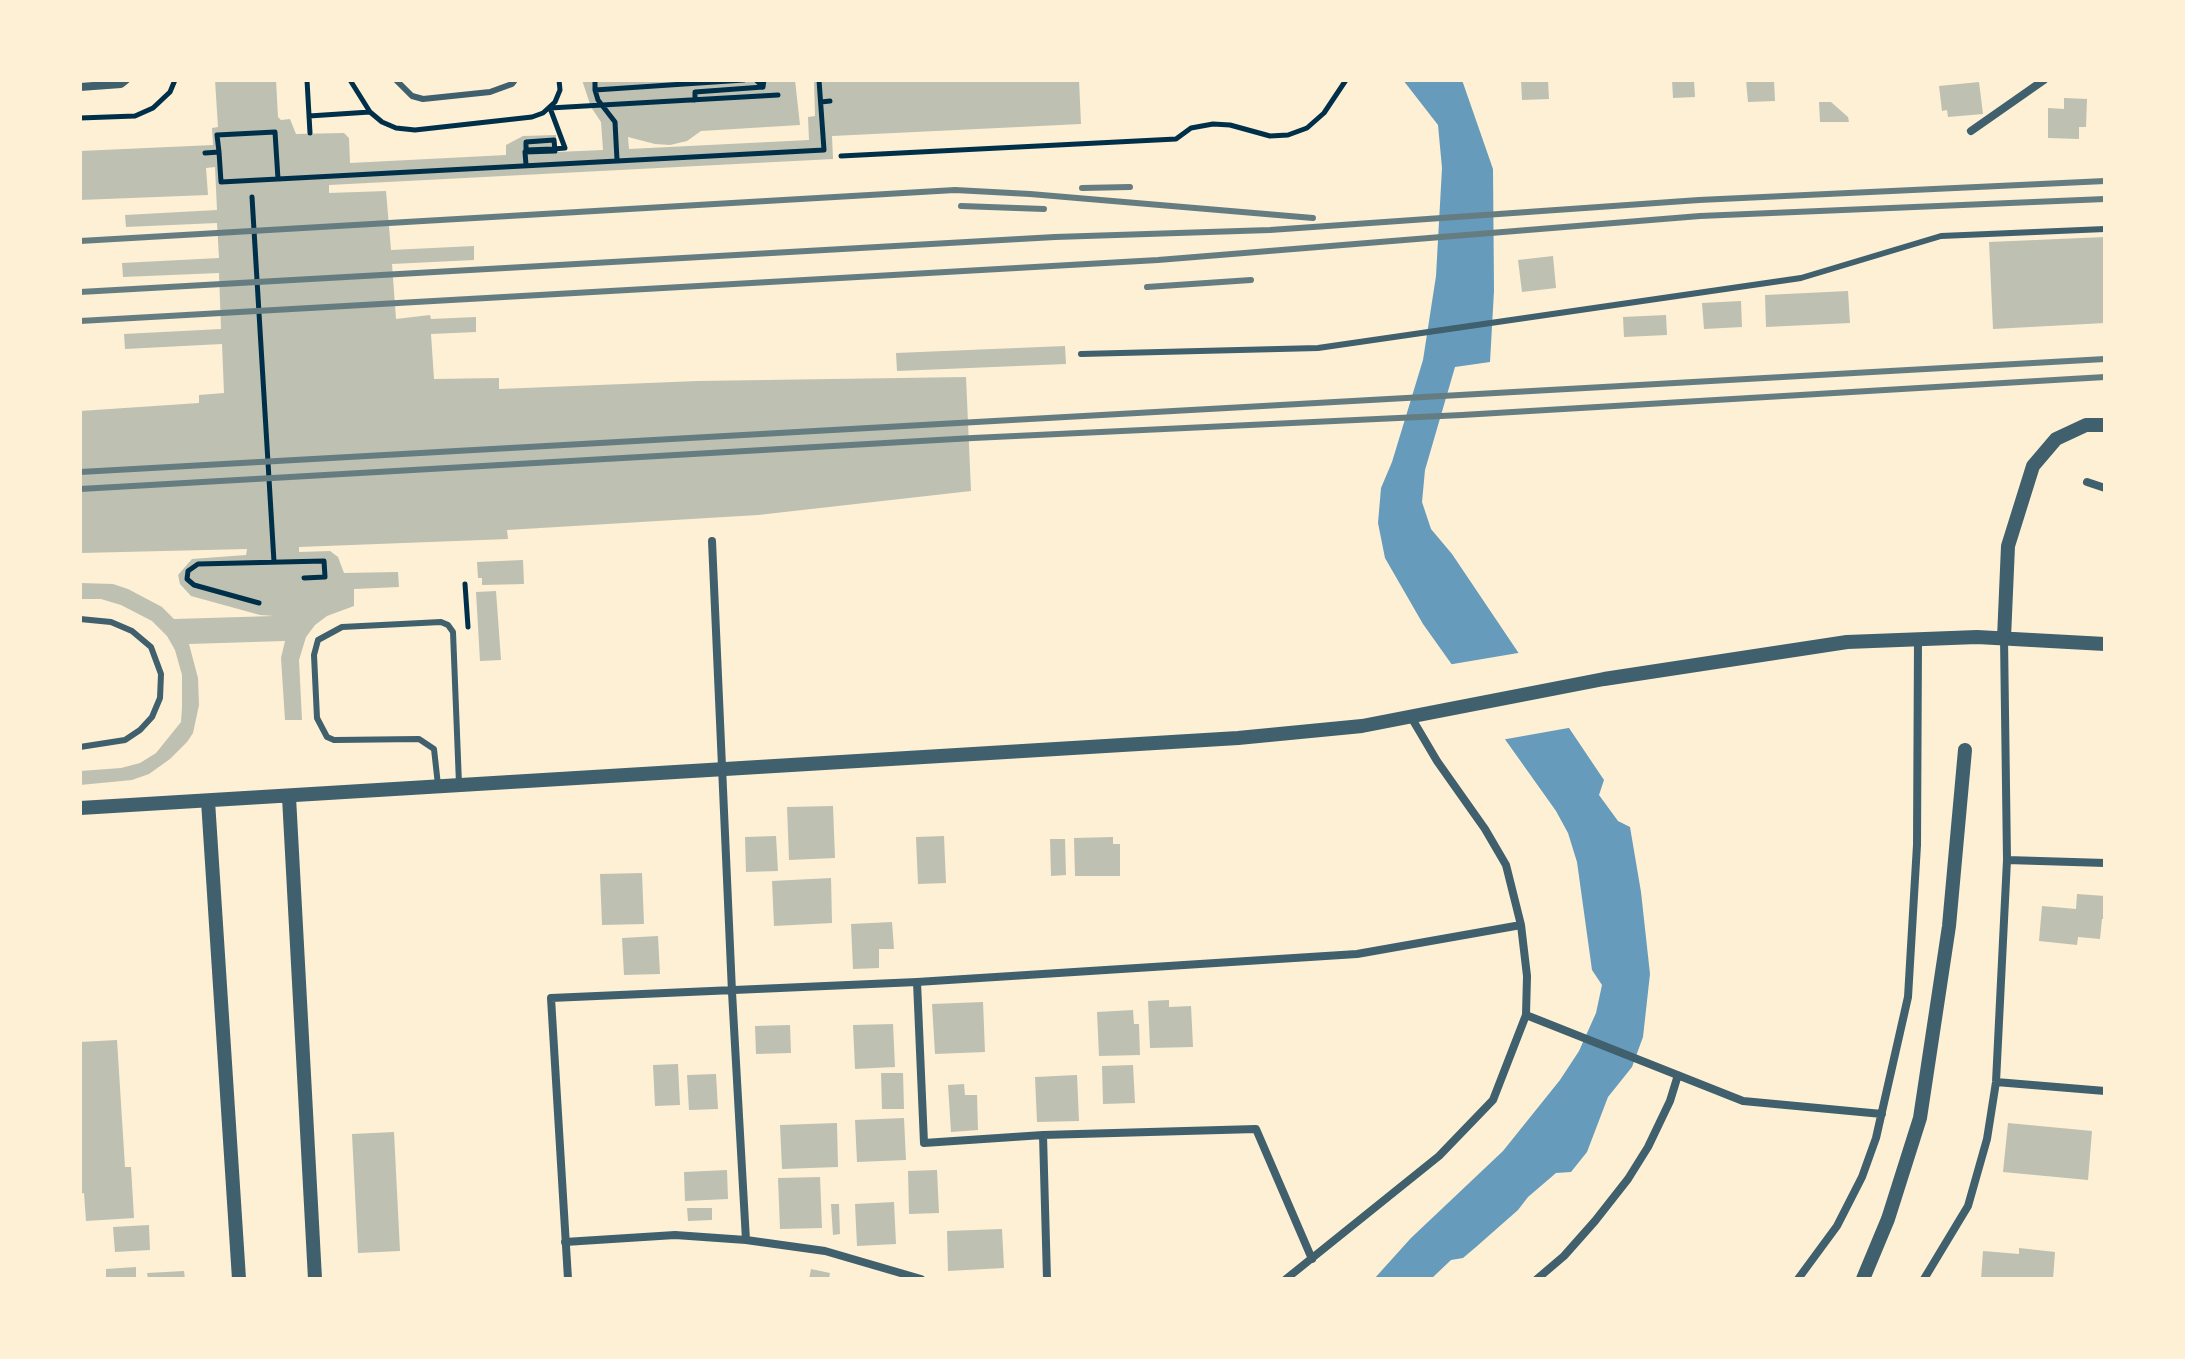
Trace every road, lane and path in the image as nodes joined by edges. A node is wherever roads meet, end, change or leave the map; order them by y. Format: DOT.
graph roads {
  1 [pos="126,80"];
  2 [pos="175,80"];
  3 [pos="307,80"];
  4 [pos="350,80"];
  5 [pos="396,80"];
  6 [pos="515,80"];
  7 [pos="559,80"];
  8 [pos="595,80"];
  9 [pos="744,80"];
  10 [pos="756,80"];
  11 [pos="819,80"];
  12 [pos="1346,80"];
  13 [pos="2044,80"];
  14 [pos="764,83"];
  15 [pos="80,87"];
  16 [pos="595,90"];
  17 [pos="778,95"];
  18 [pos="695,100"];
  19 [pos="830,101"];
  20 [pos="821,102"];
  21 [pos="550,108"];
  22 [pos="446,111"];
  23 [pos="370,112"];
  24 [pos="309,116"];
  25 [pos="80,118"];
  26 [pos="449,127"];
  27 [pos="1971,131"];
  28 [pos="310,133"];
  29 [pos="219,152"];
  30 [pos="205,153"];
  31 [pos="841,156"];
  32 [pos="617,160"];
  33 [pos="526,165"];
  34 [pos="278,179"];
  35 [pos="252,197"];
  36 [pos="2105,229"];
  37 [pos="1081,354"];
  38 [pos="2105,425"];
  39 [pos="2087,482"];
  40 [pos="2105,488"];
  41 [pos="712,541"];
  42 [pos="274,562"];
  43 [pos="304,578"];
  44 [pos="259,603"];
  45 [pos="80,619"];
  46 [pos="2004,638"];
  47 [pos="1918,639"];
  48 [pos="2105,644"];
  49 [pos="1411,717"];
  50 [pos="80,747"];
  51 [pos="1965,750"];
  52 [pos="722,768"];
  53 [pos="459,784"];
  54 [pos="438,785"];
  55 [pos="289,797"];
  56 [pos="208,801"];
  57 [pos="80,808"];
  58 [pos="2007,860"];
  59 [pos="2105,863"];
  60 [pos="1521,925"];
  61 [pos="917,982"];
  62 [pos="732,992"];
  63 [pos="1526,1015"];
  64 [pos="1678,1075"];
  65 [pos="1996,1082"];
  66 [pos="2105,1091"];
  67 [pos="1882,1114"];
  68 [pos="1043,1135"];
  69 [pos="746,1240"];
  70 [pos="565,1242"];
  71 [pos="1312,1259"];
  72 [pos="239,1279"];
  73 [pos="315,1279"];
  74 [pos="568,1279"];
  75 [pos="921,1279"];
  76 [pos="1047,1279"];
  77 [pos="1286,1279"];
  78 [pos="1537,1279"];
  79 [pos="1798,1279"];
  80 [pos="1863,1279"];
  81 [pos="1924,1279"];
  1 -- 15 [label="street"];
  2 -- 25 [label="path"];
  3 -- 24 [label="path"];
  4 -- 23 [label="path"];
  5 -- 6 [label="lane"];
  7 -- 21 [label="path"];
  8 -- 16 [label="path"];
  9 -- 16 [label="path"];
  10 -- 14 [label="path"];
  11 -- 20 [label="path"];
  12 -- 31 [label="path"];
  13 -- 27 [label="street"];
  14 -- 18 [label="path"];
  16 -- 32 [label="path"];
  17 -- 18 [label="path"];
  18 -- 21 [label="path"];
  19 -- 20 [label="path"];
  20 -- 32 [label="path"];
  21 -- 26 [label="path"];
  21 -- 33 [label="path"];
  22 -- 26 [label="path"];
  23 -- 24 [label="path"];
  23 -- 26 [label="path"];
  24 -- 28 [label="path"];
  29 -- 30 [label="path"];
  29 -- 34 [label="path"];
  29 -- 34 [label="path"];
  32 -- 33 [label="path"];
  33 -- 34 [label="path"];
  35 -- 42 [label="path"];
  36 -- 37 [label="lane"];
  38 -- 46 [label="street"];
  39 -- 40 [label="street"];
  41 -- 52 [label="street"];
  42 -- 43 [label="path"];
  42 -- 44 [label="path"];
  45 -- 50 [label="lane"];
  46 -- 47 [label="street"];
  46 -- 48 [label="street"];
  46 -- 58 [label="street"];
  47 -- 49 [label="street"];
  47 -- 67 [label="street"];
  49 -- 52 [label="street"];
  49 -- 60 [label="street"];
  51 -- 80 [label="street"];
  52 -- 53 [label="street"];
  52 -- 62 [label="street"];
  53 -- 54 [label="street"];
  53 -- 54 [label="lane"];
  54 -- 55 [label="street"];
  55 -- 56 [label="street"];
  55 -- 73 [label="street"];
  56 -- 57 [label="street"];
  56 -- 72 [label="street"];
  58 -- 59 [label="street"];
  58 -- 65 [label="street"];
  60 -- 61 [label="street"];
  60 -- 63 [label="street"];
  61 -- 62 [label="street"];
  61 -- 68 [label="street"];
  62 -- 69 [label="street"];
  62 -- 70 [label="street"];
  63 -- 64 [label="street"];
  63 -- 71 [label="street"];
  64 -- 67 [label="street"];
  64 -- 78 [label="street"];
  65 -- 66 [label="street"];
  65 -- 81 [label="street"];
  67 -- 79 [label="street"];
  68 -- 71 [label="street"];
  68 -- 76 [label="street"];
  69 -- 70 [label="street"];
  69 -- 75 [label="street"];
  70 -- 74 [label="street"];
  71 -- 77 [label="street"];
}
